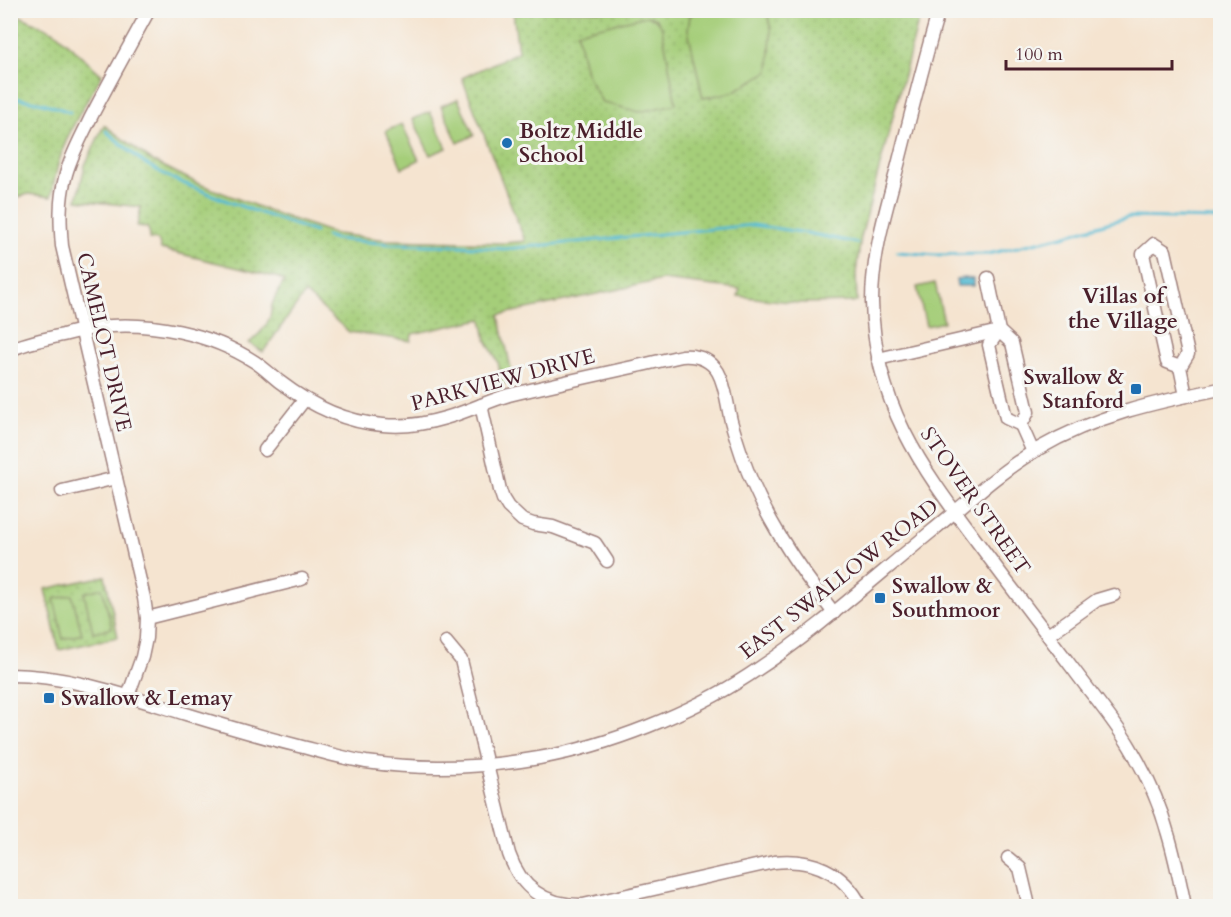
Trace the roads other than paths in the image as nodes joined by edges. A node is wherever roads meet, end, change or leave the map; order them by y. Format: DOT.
graph roads {
  1 [pos="149,10"];
  2 [pos="939,10"];
  3 [pos="988,278"];
  4 [pos="81,331"];
  5 [pos="999,331"];
  6 [pos="10,350"];
  7 [pos="878,359"];
  8 [pos="1180,367"];
  9 [pos="1221,389"];
  10 [pos="1186,396"];
  11 [pos="305,399"];
  12 [pos="481,405"];
  13 [pos="1022,425"];
  14 [pos="265,450"];
  15 [pos="1033,452"];
  16 [pos="116,478"];
  17 [pos="62,491"];
  18 [pos="955,513"];
  19 [pos="607,561"];
  20 [pos="302,579"];
  21 [pos="1114,595"];
  22 [pos="834,613"];
  23 [pos="147,618"];
  24 [pos="1048,635"];
  25 [pos="446,642"];
  26 [pos="10,675"];
  27 [pos="128,696"];
  28 [pos="488,765"];
  29 [pos="1008,858"];
  30 [pos="861,906"];
  31 [pos="1029,906"];
  32 [pos="1185,906"];
  1 -- 4 [label="street, CAMELOT DRIVE"];
  2 -- 7 [label="street, STOVER STREET"];
  3 -- 5 [label="street"];
  4 -- 6 [label="street, PARKVIEW DRIVE"];
  4 -- 11 [label="street, PARKVIEW DRIVE"];
  4 -- 16 [label="street, CAMELOT DRIVE"];
  5 -- 7 [label="street"];
  5 -- 13 [label="street"];
  5 -- 13 [label="street"];
  7 -- 18 [label="street, STOVER STREET"];
  8 -- 8 [label="street"];
  8 -- 10 [label="street"];
  9 -- 10 [label="street, EAST SWALLOW ROAD"];
  10 -- 15 [label="street, EAST SWALLOW ROAD"];
  11 -- 12 [label="street, PARKVIEW DRIVE"];
  11 -- 14 [label="street"];
  12 -- 19 [label="street"];
  12 -- 22 [label="street, PARKVIEW DRIVE"];
  13 -- 15 [label="street"];
  15 -- 18 [label="street, EAST SWALLOW ROAD"];
  16 -- 17 [label="street"];
  16 -- 23 [label="street, CAMELOT DRIVE"];
  18 -- 22 [label="street, EAST SWALLOW ROAD"];
  18 -- 24 [label="street, STOVER STREET"];
  20 -- 23 [label="street"];
  21 -- 24 [label="street"];
  22 -- 28 [label="street, EAST SWALLOW ROAD"];
  23 -- 27 [label="street, CAMELOT DRIVE"];
  24 -- 32 [label="street, STOVER STREET"];
  25 -- 28 [label="street"];
  26 -- 27 [label="street, EAST SWALLOW ROAD"];
  27 -- 28 [label="street, EAST SWALLOW ROAD"];
  28 -- 30 [label="street"];
  29 -- 31 [label="street"];
}
